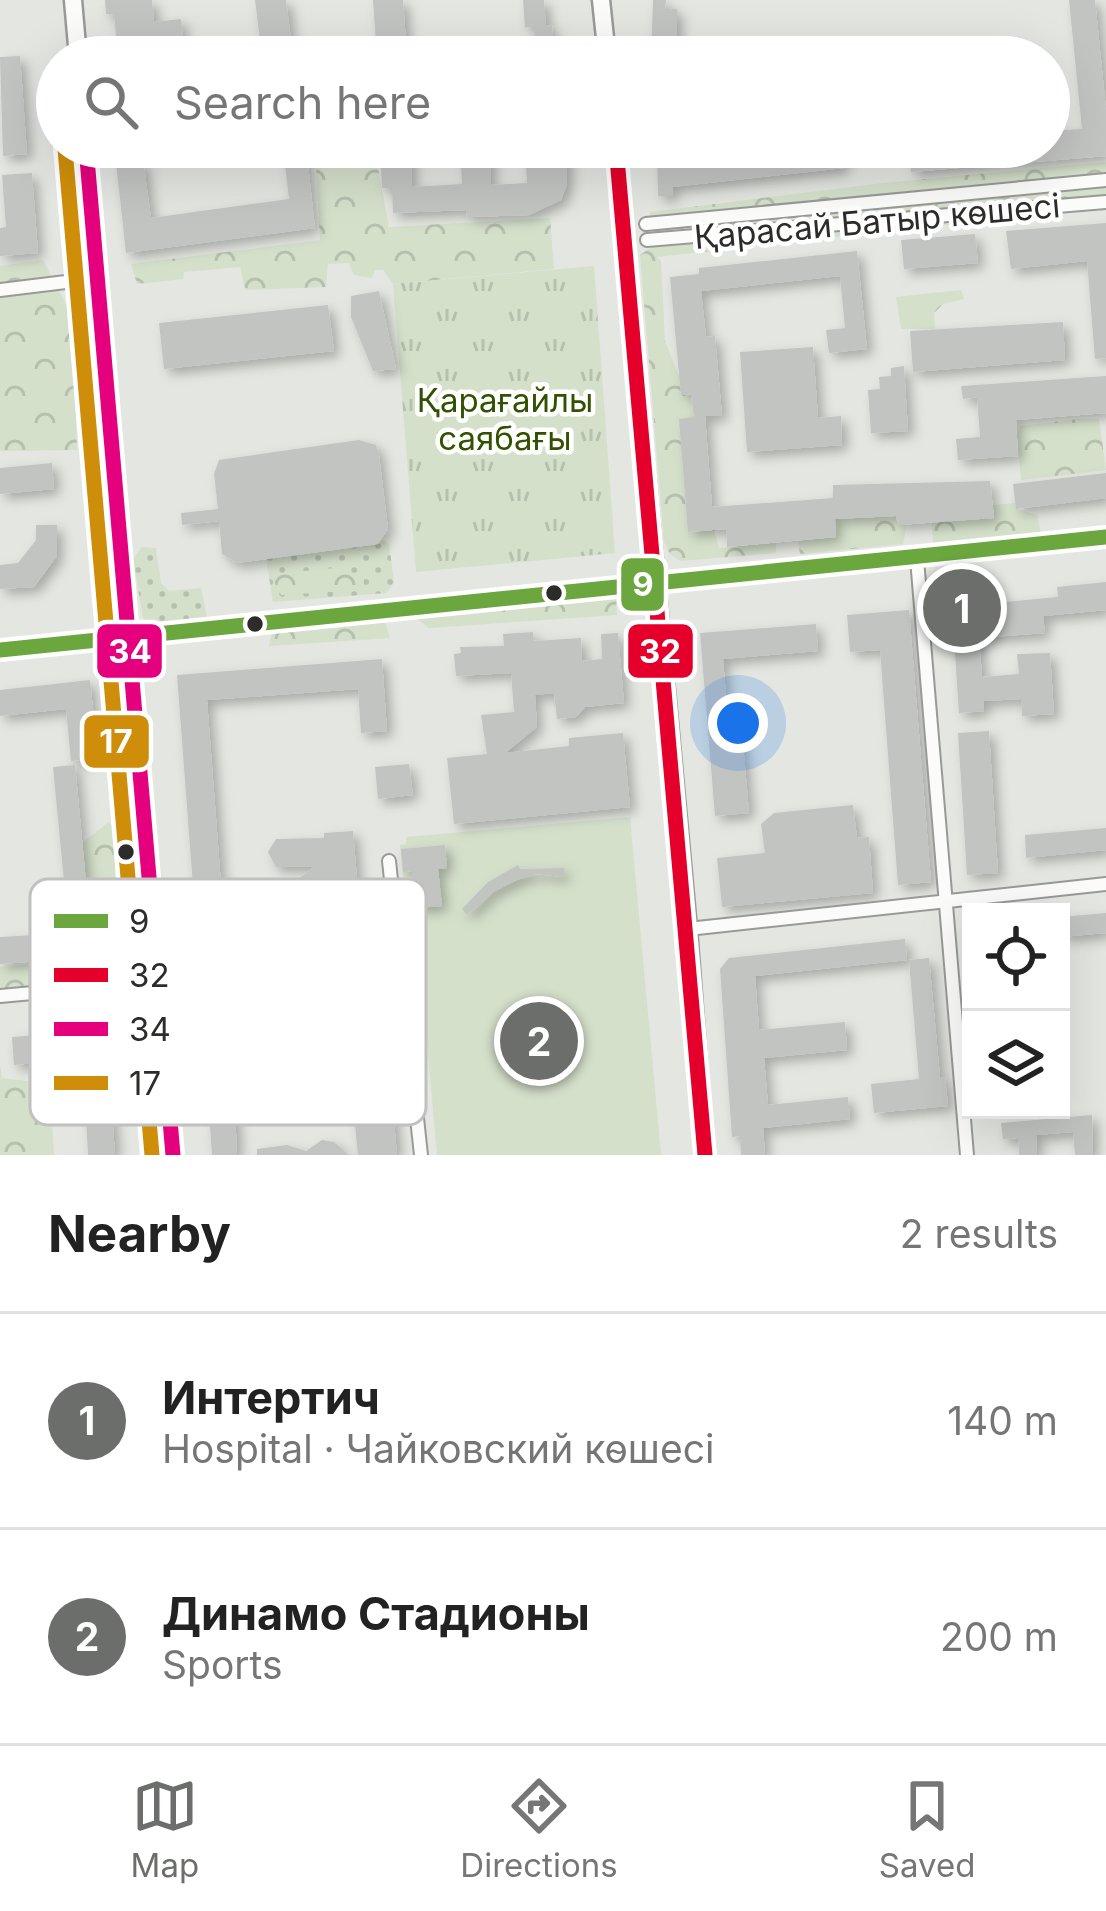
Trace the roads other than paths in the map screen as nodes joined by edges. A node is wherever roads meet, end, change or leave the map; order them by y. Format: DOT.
graph roads {
  1 [pos="73,0"];
  2 [pos="601,0"];
  3 [pos="76,36"];
  4 [pos="605,36"];
  5 [pos="88,168"];
  6 [pos="618,168"];
  7 [pos="1106,180"];
  8 [pos="1106,202"];
  9 [pos="646,224"];
  10 [pos="647,240"];
  11 [pos="74,281"];
  12 [pos="0,290"];
  13 [pos="1106,537"];
  14 [pos="917,559"];
  15 [pos="655,583"];
  16 [pos="128,637"];
  17 [pos="0,650"];
  18 [pos="389,861"];
  19 [pos="149,879"];
  20 [pos="391,879"];
  21 [pos="1106,884"];
  22 [pos="946,903"];
  23 [pos="688,929"];
  24 [pos="30,994"];
  25 [pos="0,996"];
  26 [pos="170,1125"];
  27 [pos="418,1125"];
  28 [pos="173,1155"];
  29 [pos="421,1155"];
  30 [pos="705,1155"];
  31 [pos="968,1155"];
  1 -- 3 [label="main road"];
  2 -- 4 [label="main road"];
  5 -- 16 [label="main road"];
  6 -- 15 [label="main road"];
  7 -- 9 [label="street, Қарасай Батыр көшесі"];
  8 -- 10 [label="street, Қарасай Батыр көшесі"];
  11 -- 12 [label="street"];
  13 -- 14 [label="main road"];
  14 -- 15 [label="main road"];
  14 -- 22 [label="street"];
  15 -- 16 [label="main road"];
  15 -- 23 [label="main road"];
  16 -- 17 [label="main road"];
  16 -- 19 [label="main road"];
  18 -- 20 [label="street"];
  21 -- 22 [label="street"];
  22 -- 23 [label="street"];
  22 -- 31 [label="street"];
  23 -- 30 [label="main road"];
  24 -- 25 [label="street"];
  26 -- 28 [label="main road"];
  27 -- 29 [label="street"];
}
